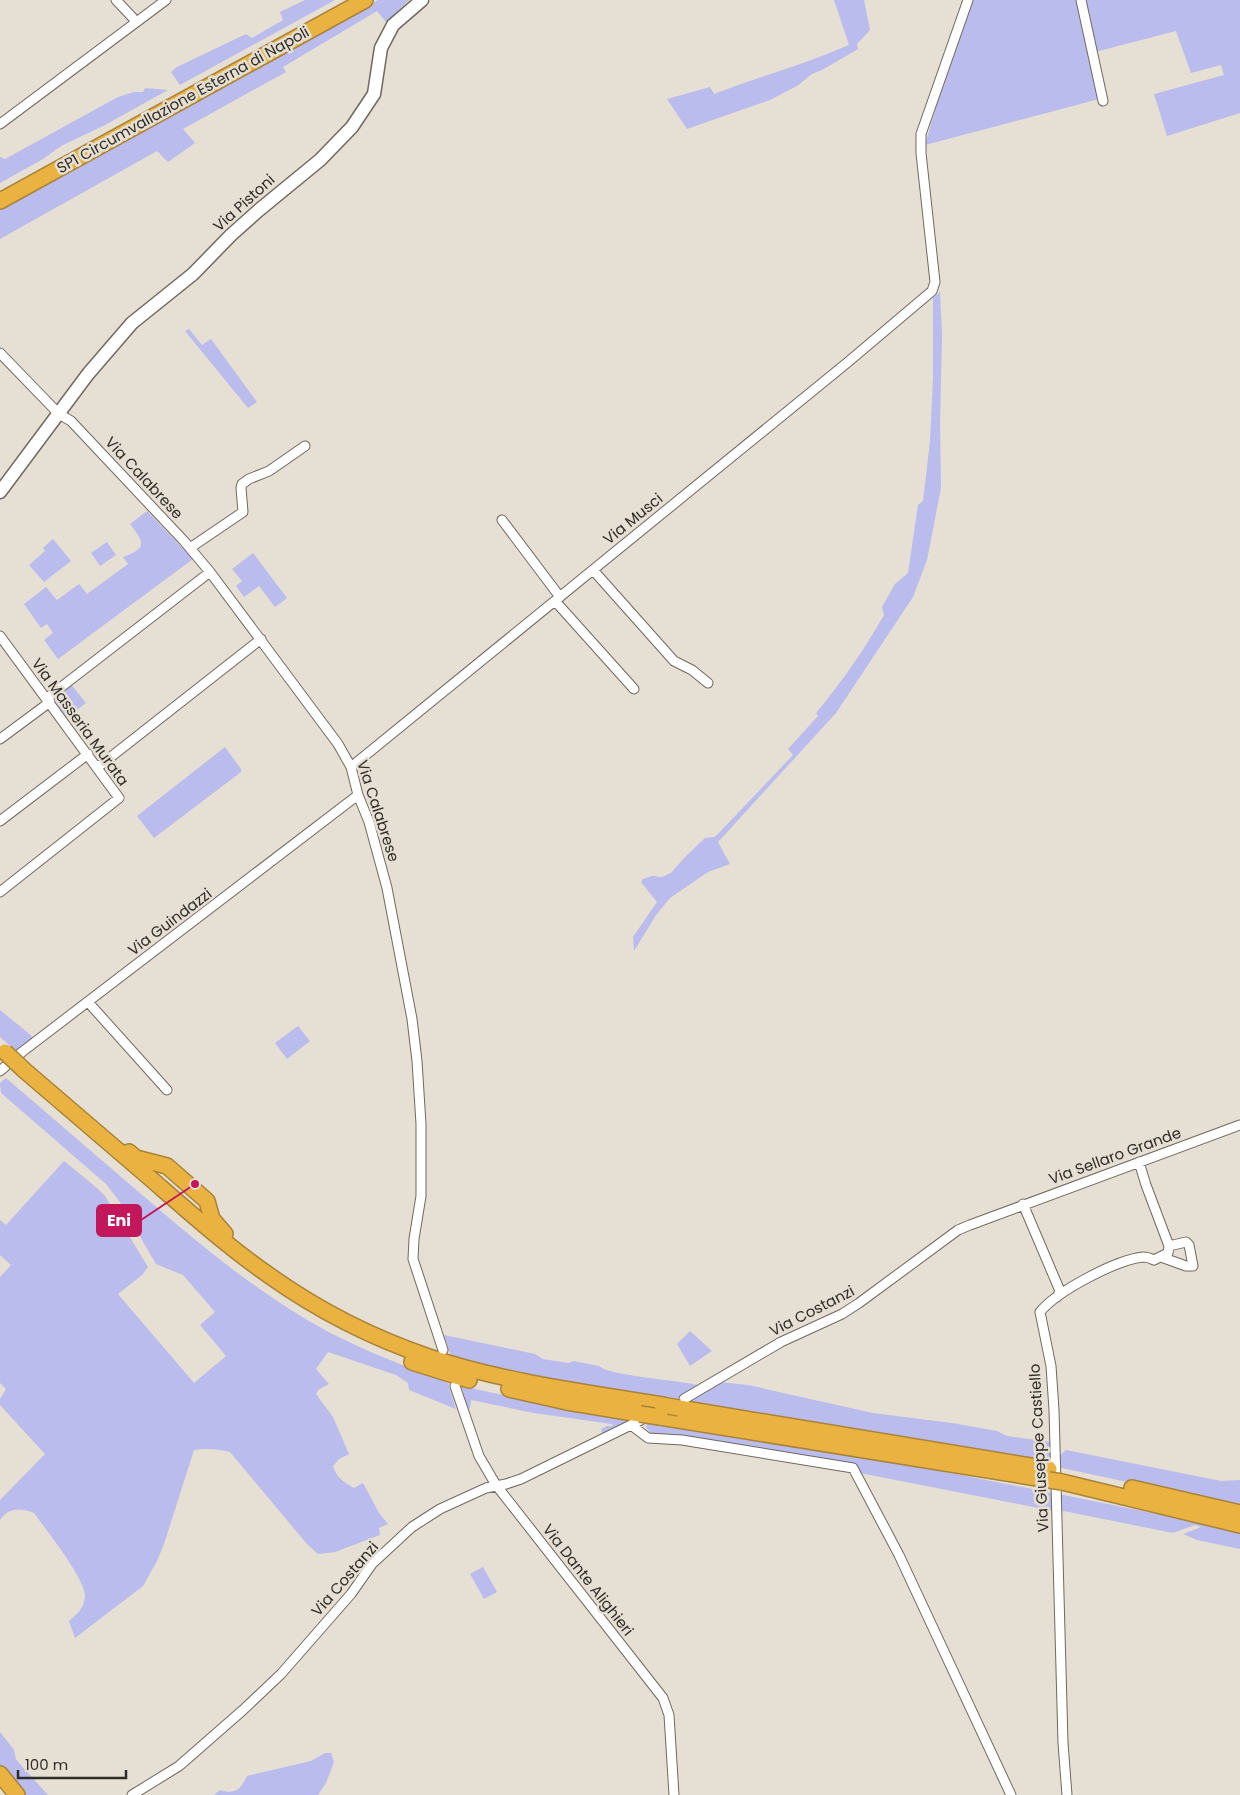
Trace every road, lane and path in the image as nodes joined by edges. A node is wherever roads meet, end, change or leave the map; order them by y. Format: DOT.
graph roads {
  1 [pos="116,0"];
  2 [pos="166,0"];
  3 [pos="345,0"];
  4 [pos="366,0"];
  5 [pos="422,0"];
  6 [pos="968,0"];
  7 [pos="1081,0"];
  8 [pos="133,18"];
  9 [pos="1103,101"];
  10 [pos="0,124"];
  11 [pos="0,190"];
  12 [pos="0,201"];
  13 [pos="0,354"];
  14 [pos="59,414"];
  15 [pos="305,446"];
  16 [pos="2,487"];
  17 [pos="502,520"];
  18 [pos="190,548"];
  19 [pos="593,570"];
  20 [pos="210,572"];
  21 [pos="558,599"];
  22 [pos="0,636"];
  23 [pos="261,639"];
  24 [pos="708,683"];
  25 [pos="634,690"];
  26 [pos="48,700"];
  27 [pos="0,739"];
  28 [pos="88,754"];
  29 [pos="98,767"];
  30 [pos="351,767"];
  31 [pos="358,795"];
  32 [pos="0,821"];
  33 [pos="0,892"];
  34 [pos="88,1002"];
  35 [pos="2,1054"];
  36 [pos="0,1071"];
  37 [pos="20,1072"];
  38 [pos="167,1090"];
  39 [pos="1240,1125"];
  40 [pos="1139,1162"];
  41 [pos="1023,1204"];
  42 [pos="1000,1213"];
  43 [pos="1169,1246"];
  44 [pos="1162,1257"];
  45 [pos="1056,1297"];
  46 [pos="443,1350"];
  47 [pos="455,1386"];
  48 [pos="682,1403"];
  49 [pos="661,1411"];
  50 [pos="637,1419"];
  51 [pos="1055,1475"];
  52 [pos="496,1485"];
  53 [pos="1240,1513"];
  54 [pos="1240,1525"];
  55 [pos="0,1774"];
  56 [pos="17,1795"];
  57 [pos="132,1795"];
  58 [pos="674,1795"];
  59 [pos="1011,1795"];
  60 [pos="1067,1795"];
  1 -- 8 [label="street"];
  2 -- 10 [label="street"];
  3 -- 11 [label="highway, SP1 Circumvallazione Esterna di Napoli"];
  4 -- 12 [label="highway, SP1 Circumvallazione Esterna di Napoli"];
  5 -- 14 [label="street, Via Pistoni"];
  6 -- 19 [label="street, Via Musci"];
  7 -- 9 [label="street"];
  13 -- 14 [label="street, Via Calabrese"];
  14 -- 16 [label="street, Via Pistoni"];
  14 -- 18 [label="street, Via Calabrese"];
  15 -- 18 [label="street"];
  17 -- 21 [label="street"];
  18 -- 20 [label="street, Via Calabrese"];
  19 -- 21 [label="street, Via Musci"];
  19 -- 24 [label="street"];
  20 -- 23 [label="street, Via Calabrese"];
  20 -- 26 [label="street"];
  21 -- 25 [label="street"];
  21 -- 30 [label="street, Via Musci"];
  22 -- 26 [label="street, Via Masseria Murata"];
  23 -- 29 [label="street"];
  23 -- 30 [label="street, Via Calabrese"];
  26 -- 27 [label="street"];
  26 -- 28 [label="street, Via Masseria Murata"];
  28 -- 29 [label="street, Via Masseria Murata"];
  28 -- 32 [label="street"];
  29 -- 33 [label="street, Via Masseria Murata"];
  30 -- 31 [label="street, Via Calabrese"];
  31 -- 34 [label="street, Via Guindazzi"];
  31 -- 46 [label="street, Via Calabrese"];
  34 -- 36 [label="street, Via Guindazzi"];
  34 -- 38 [label="street"];
  35 -- 37 [label="highway"];
  37 -- 49 [label="highway"];
  37 -- 50 [label="highway"];
  39 -- 40 [label="street, Via Sellaro Grande"];
  40 -- 41 [label="street, Via Sellaro Grande"];
  40 -- 43 [label="street"];
  41 -- 42 [label="street, Via Sellaro Grande"];
  41 -- 45 [label="street"];
  42 -- 48 [label="street, Via Costanzi"];
  43 -- 44 [label="street"];
  43 -- 44 [label="street"];
  44 -- 45 [label="street, Via Giuseppe Castiello"];
  45 -- 60 [label="street, Via Giuseppe Castiello"];
  47 -- 52 [label="street, Via Dante Alighieri"];
  48 -- 49 [label="highway, bridge"];
  48 -- 51 [label="highway"];
  49 -- 50 [label="highway, bridge"];
  49 -- 51 [label="highway"];
  50 -- 52 [label="street, Via Costanzi"];
  50 -- 59 [label="street"];
  51 -- 53 [label="highway"];
  51 -- 54 [label="highway"];
  52 -- 57 [label="street, Via Costanzi"];
  52 -- 58 [label="street, Via Dante Alighieri"];
  55 -- 56 [label="highway"];
}
